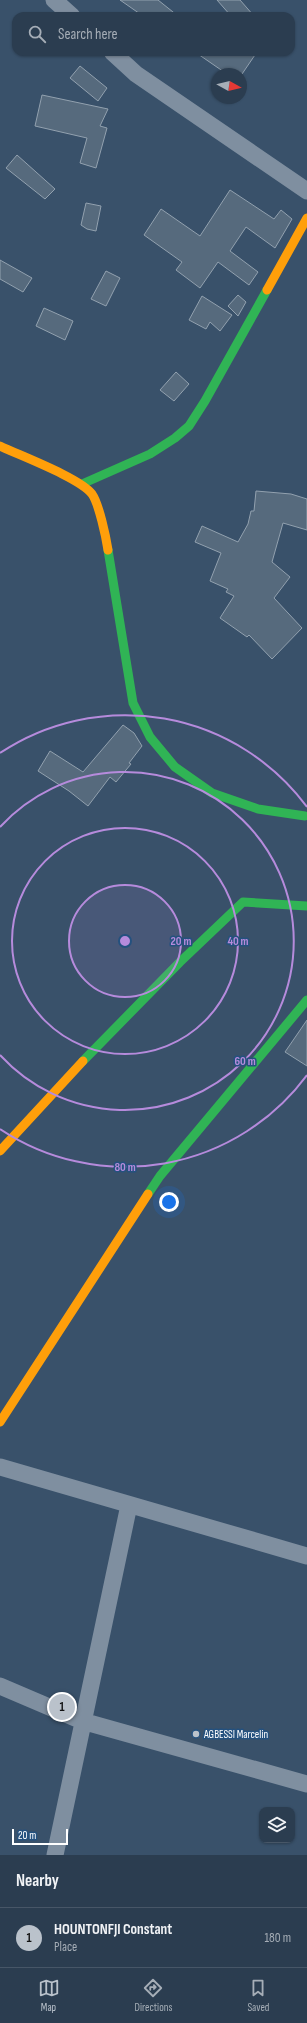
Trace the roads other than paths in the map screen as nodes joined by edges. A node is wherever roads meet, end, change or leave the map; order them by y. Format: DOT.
graph roads {
  1 [pos="54,0"];
  2 [pos="68,12"];
  3 [pos="116,56"];
  4 [pos="307,191"];
  5 [pos="307,218"];
  6 [pos="0,446"];
  7 [pos="82,484"];
  8 [pos="305,816"];
  9 [pos="307,906"];
  10 [pos="307,1000"];
  11 [pos="0,1151"];
  12 [pos="0,1422"];
  13 [pos="0,1467"];
  14 [pos="129,1505"];
  15 [pos="307,1556"];
  16 [pos="0,1686"];
  17 [pos="82,1721"];
  18 [pos="307,1784"];
  19 [pos="56,1855"];
  1 -- 2 [label="street"];
  3 -- 4 [label="street"];
  5 -- 7 [label="street"];
  6 -- 7 [label="street"];
  7 -- 8 [label="street"];
  9 -- 11 [label="street"];
  10 -- 12 [label="street"];
  13 -- 14 [label="street"];
  14 -- 15 [label="street"];
  14 -- 17 [label="street"];
  16 -- 17 [label="street"];
  17 -- 18 [label="street"];
  17 -- 19 [label="street"];
}
